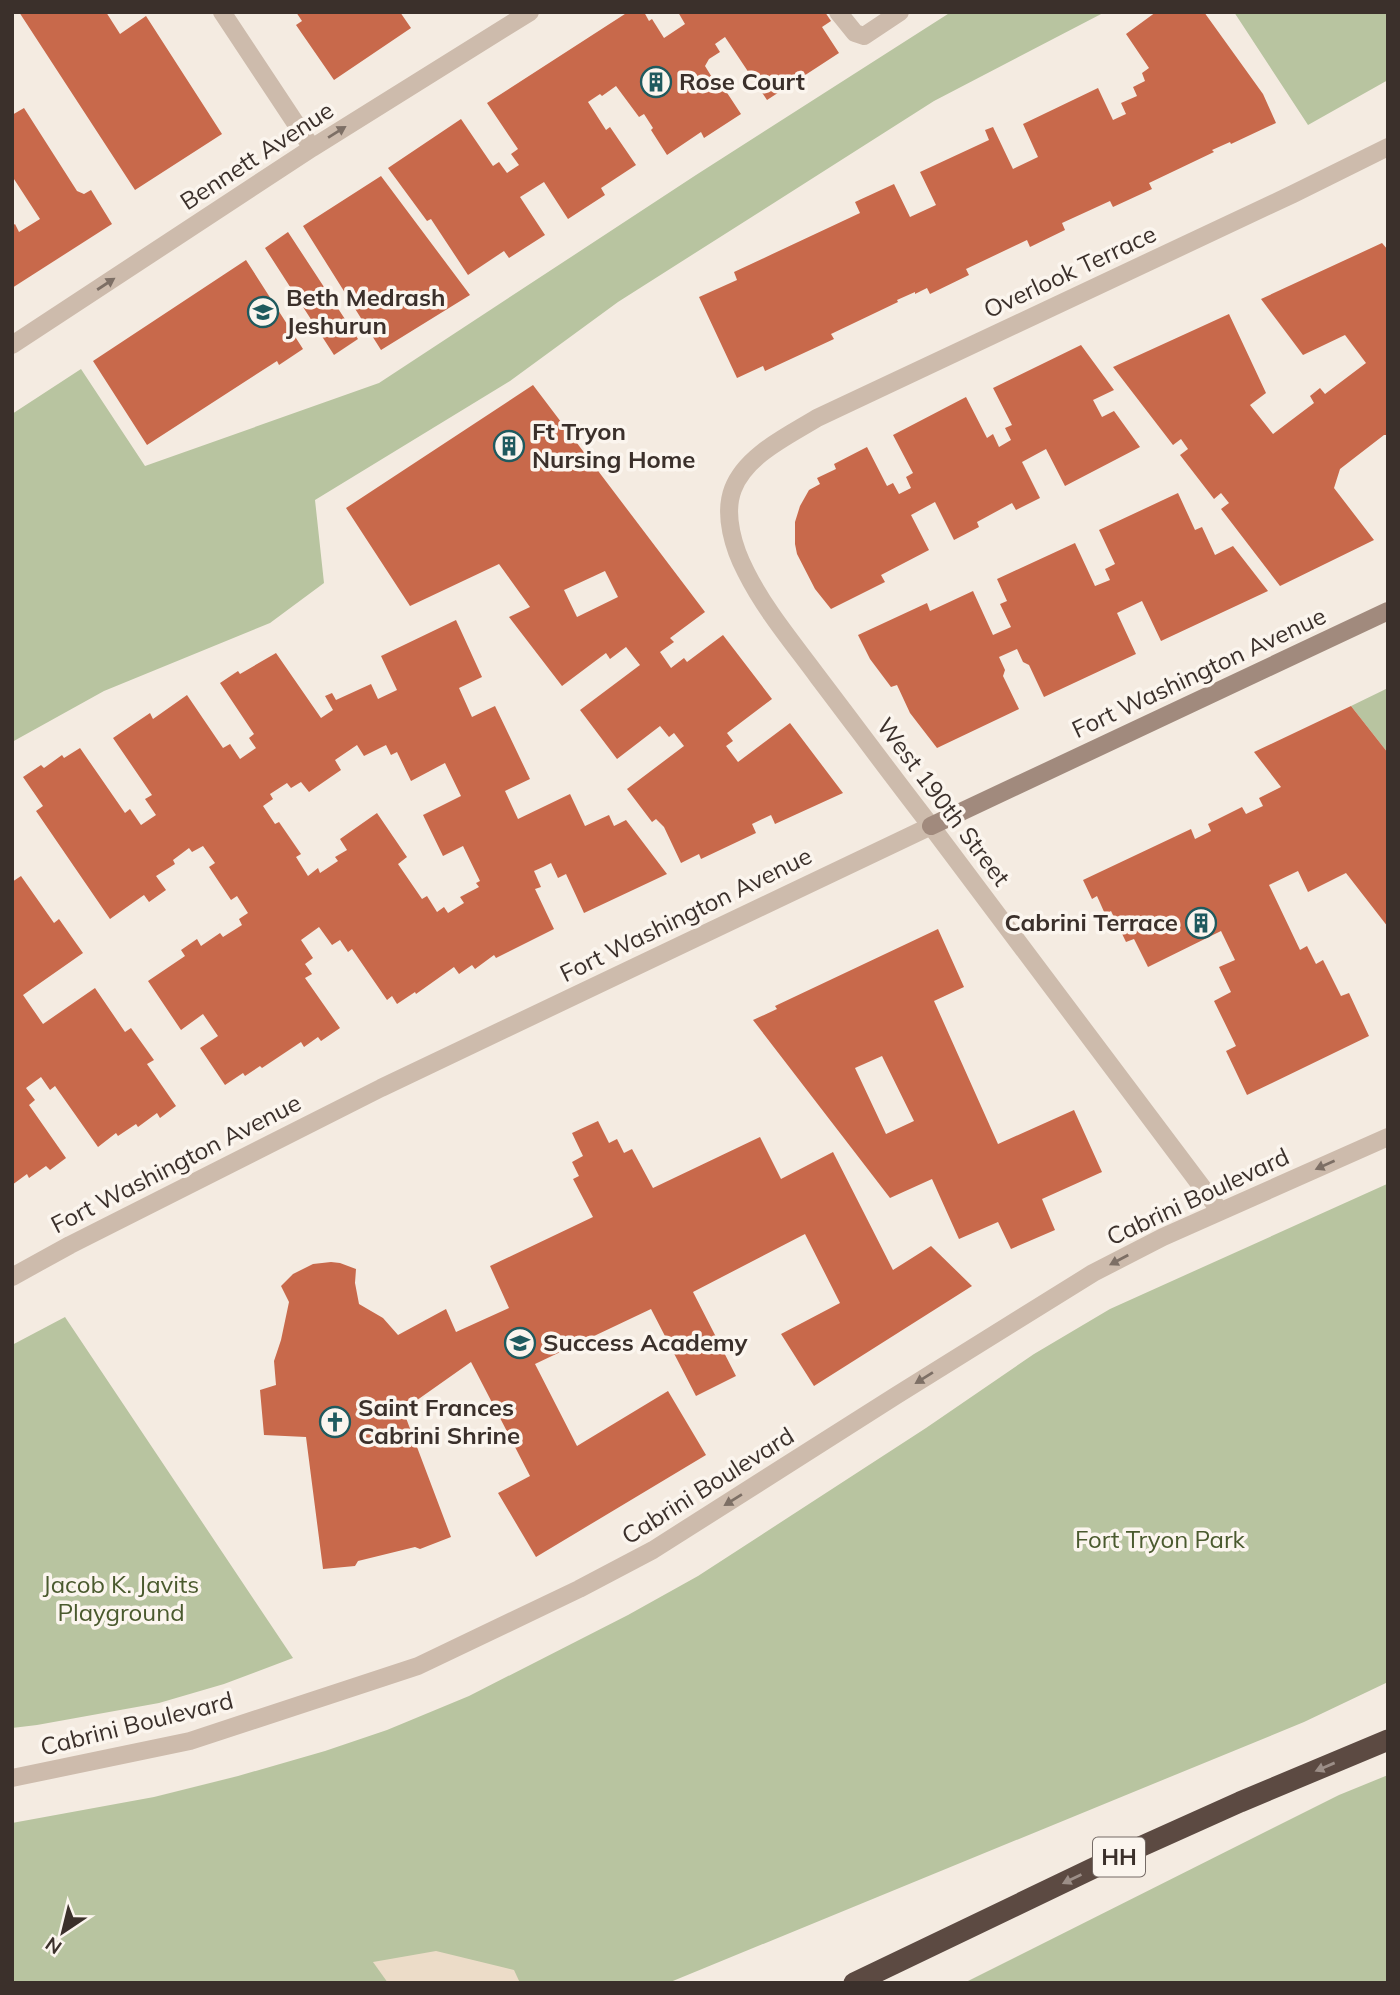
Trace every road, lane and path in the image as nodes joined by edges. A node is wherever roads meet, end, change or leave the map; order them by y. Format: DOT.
graph roads {
  1 [pos="222,12"];
  2 [pos="530,12"];
  3 [pos="838,12"];
  4 [pos="900,12"];
  5 [pos="1388,147"];
  6 [pos="312,148"];
  7 [pos="12,345"];
  8 [pos="774,444"];
  9 [pos="1388,611"];
  10 [pos="931,826"];
  11 [pos="1388,1138"];
  12 [pos="1220,1211"];
  13 [pos="12,1277"];
  14 [pos="1388,1740"];
  15 [pos="12,1778"];
  16 [pos="854,1983"];
  1 -- 6 [label="street"];
  6 -- 2 [label="street, Bennett Avenue, one-way"];
  3 -- 4 [label="street"];
  5 -- 8 [label="street, Overlook Terrace"];
  7 -- 6 [label="street, Bennett Avenue, one-way"];
  8 -- 10 [label="street, West 190th Street"];
  9 -- 10 [label="main road, Fort Washington Avenue"];
  10 -- 12 [label="street, West 190th Street"];
  10 -- 13 [label="street, Fort Washington Avenue"];
  11 -- 12 [label="street, Cabrini Boulevard, one-way"];
  12 -- 15 [label="street, Cabrini Boulevard, one-way"];
  14 -- 16 [label="highway, HH, one-way"];
}
